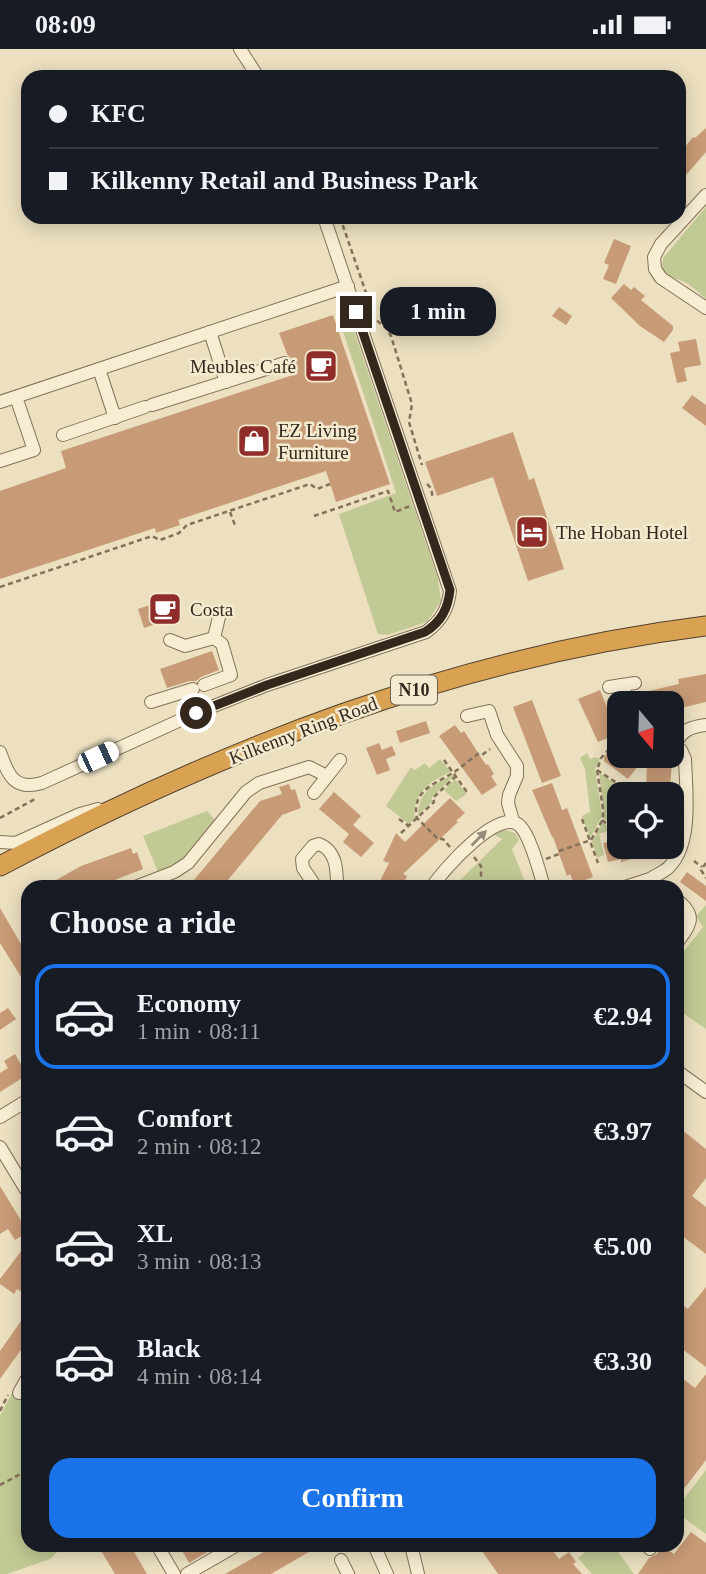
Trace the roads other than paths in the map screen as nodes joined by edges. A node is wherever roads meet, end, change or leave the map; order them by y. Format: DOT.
graph roads {
  1 [pos="240,49"];
  2 [pos="254,70"];
  3 [pos="706,195"];
  4 [pos="686,217"];
  5 [pos="326,224"];
  6 [pos="679,224"];
  7 [pos="348,286"];
  8 [pos="706,308"];
  9 [pos="210,332"];
  10 [pos="285,363"];
  11 [pos="99,369"];
  12 [pos="226,381"];
  13 [pos="16,397"];
  14 [pos="0,402"];
  15 [pos="115,418"];
  16 [pos="63,435"];
  17 [pos="0,461"];
  18 [pos="220,613"];
  19 [pos="706,626"];
  20 [pos="214,638"];
  21 [pos="170,640"];
  22 [pos="608,687"];
  23 [pos="628,691"];
  24 [pos="151,702"];
  25 [pos="467,716"];
  26 [pos="706,725"];
  27 [pos="684,731"];
  28 [pos="0,752"];
  29 [pos="684,757"];
  30 [pos="340,760"];
  31 [pos="327,776"];
  32 [pos="314,793"];
  33 [pos="136,798"];
  34 [pos="513,821"];
  35 [pos="0,842"];
  36 [pos="0,866"];
  37 [pos="153,880"];
  38 [pos="311,880"];
  39 [pos="336,880"];
  40 [pos="439,880"];
  41 [pos="542,880"];
  42 [pos="658,880"];
  43 [pos="684,907"];
  44 [pos="684,933"];
  45 [pos="684,1076"];
  46 [pos="706,1092"];
  47 [pos="21,1104"];
  48 [pos="0,1118"];
  49 [pos="0,1147"];
  50 [pos="21,1182"];
  51 [pos="21,1383"];
  52 [pos="15,1389"];
  53 [pos="161,1552"];
  54 [pos="225,1552"];
  55 [pos="377,1552"];
  56 [pos="413,1552"];
  57 [pos="341,1560"];
  58 [pos="174,1574"];
  59 [pos="187,1574"];
  60 [pos="348,1574"];
  61 [pos="387,1574"];
  62 [pos="418,1574"];
  1 -- 2 [label="street"];
  3 -- 4 [label="street"];
  5 -- 7 [label="street"];
  6 -- 8 [label="street"];
  7 -- 9 [label="street"];
  7 -- 28 [label="street"];
  9 -- 11 [label="street"];
  9 -- 12 [label="street"];
  10 -- 12 [label="street"];
  11 -- 13 [label="street"];
  11 -- 15 [label="street"];
  12 -- 15 [label="street"];
  13 -- 14 [label="street"];
  13 -- 17 [label="street"];
  15 -- 16 [label="street"];
  18 -- 20 [label="street"];
  19 -- 33 [label="highway, Kilkenny Ring Road / N10"];
  20 -- 21 [label="street"];
  20 -- 24 [label="street"];
  22 -- 23 [label="street"];
  25 -- 34 [label="street"];
  26 -- 27 [label="street"];
  29 -- 42 [label="street"];
  30 -- 31 [label="street"];
  31 -- 32 [label="street"];
  31 -- 37 [label="street"];
  33 -- 35 [label="street"];
  33 -- 36 [label="highway, Kilkenny Ring Road / N10"];
  40 -- 34 [label="street, one-way"];
  34 -- 41 [label="street"];
  38 -- 39 [label="street"];
  43 -- 44 [label="street"];
  45 -- 46 [label="street"];
  47 -- 48 [label="street"];
  49 -- 50 [label="street"];
  51 -- 52 [label="street"];
  53 -- 58 [label="street"];
  54 -- 59 [label="street"];
  55 -- 61 [label="street"];
  56 -- 62 [label="street"];
  57 -- 60 [label="street"];
}
